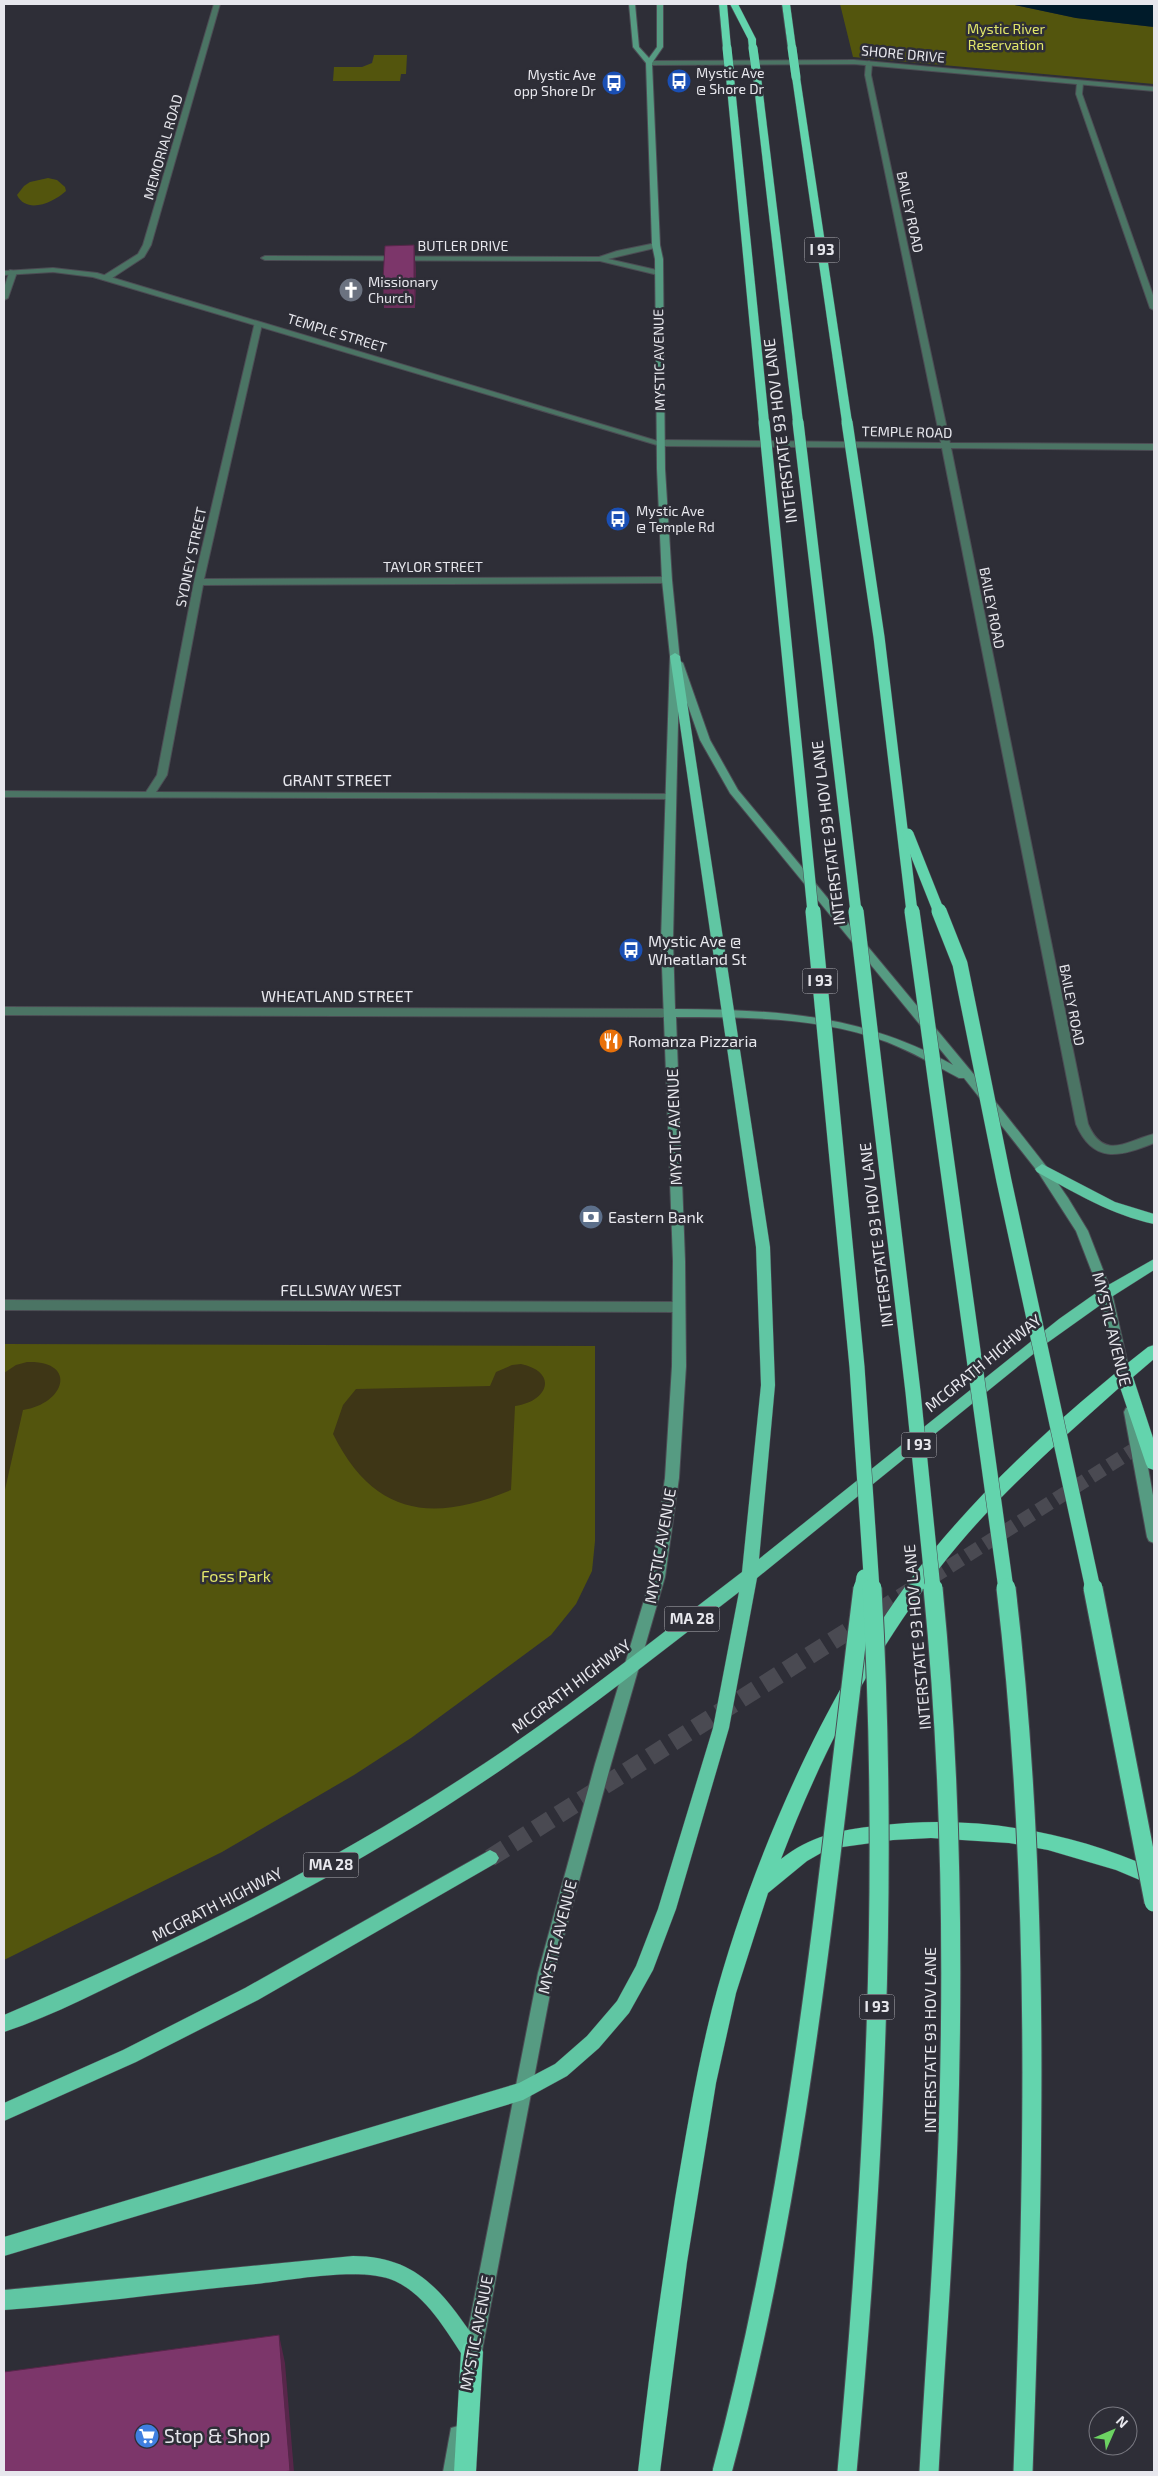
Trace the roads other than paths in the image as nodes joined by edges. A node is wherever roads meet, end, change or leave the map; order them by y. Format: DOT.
graph roads {
  1 [pos="217,4"];
  2 [pos="632,4"];
  3 [pos="660,4"];
  4 [pos="723,4"];
  5 [pos="734,4"];
  6 [pos="786,4"];
  7 [pos="649,63"];
  8 [pos="869,63"];
  9 [pos="1080,82"];
  10 [pos="1154,89"];
  11 [pos="656,245"];
  12 [pos="265,258"];
  13 [pos="600,259"];
  14 [pos="13,272"];
  15 [pos="4,273"];
  16 [pos="658,273"];
  17 [pos="106,278"];
  18 [pos="4,298"];
  19 [pos="1154,308"];
  20 [pos="258,324"];
  21 [pos="660,443"];
  22 [pos="946,446"];
  23 [pos="1154,447"];
  24 [pos="667,580"];
  25 [pos="199,582"];
  26 [pos="675,656"];
  27 [pos="4,794"];
  28 [pos="149,794"];
  29 [pos="671,797"];
  30 [pos="900,816"];
  31 [pos="4,1011"];
  32 [pos="670,1013"];
  33 [pos="730,1013"];
  34 [pos="972,1080"];
  35 [pos="1154,1138"];
  36 [pos="1042,1169"];
  37 [pos="1154,1219"];
  38 [pos="1154,1264"];
  39 [pos="1106,1293"];
  40 [pos="4,1305"];
  41 [pos="679,1307"];
  42 [pos="1154,1351"];
  43 [pos="1124,1375"];
  44 [pos="1154,1464"];
  45 [pos="1154,1537"];
  46 [pos="869,1540"];
  47 [pos="750,1574"];
  48 [pos="633,1664"];
  49 [pos="490,1858"];
  50 [pos="1154,1878"];
  51 [pos="760,1890"];
  52 [pos="1154,1902"];
  53 [pos="4,2024"];
  54 [pos="523,2091"];
  55 [pos="4,2112"];
  56 [pos="4,2247"];
  57 [pos="4,2300"];
  58 [pos="472,2352"];
  59 [pos="452,2472"];
  60 [pos="465,2472"];
  61 [pos="648,2472"];
  62 [pos="722,2472"];
  63 [pos="847,2472"];
  64 [pos="929,2472"];
  65 [pos="1024,2472"];
  1 -- 17 [label="street, MEMORIAL ROAD"];
  2 -- 7 [label="main road"];
  3 -- 7 [label="main road, MYSTIC AVENUE"];
  4 -- 46 [label="highway, I 93, bridge"];
  5 -- 64 [label="highway, INTERSTATE 93 HOV LANE / I 93, bridge"];
  6 -- 30 [label="highway, I 93, bridge"];
  7 -- 8 [label="street, SHORE DRIVE"];
  7 -- 11 [label="main road, MYSTIC AVENUE"];
  8 -- 9 [label="street, SHORE DRIVE"];
  8 -- 22 [label="street, BAILEY ROAD"];
  9 -- 10 [label="street, SHORE DRIVE"];
  9 -- 19 [label="street"];
  11 -- 13 [label="street, BUTLER DRIVE"];
  11 -- 16 [label="main road, MYSTIC AVENUE"];
  12 -- 13 [label="street, BUTLER DRIVE"];
  13 -- 16 [label="street, BUTLER DRIVE"];
  14 -- 15 [label="street, TEMPLE STREET"];
  14 -- 17 [label="street, TEMPLE STREET"];
  14 -- 18 [label="street"];
  16 -- 21 [label="main road, MYSTIC AVENUE"];
  17 -- 20 [label="street, TEMPLE STREET"];
  20 -- 21 [label="street, TEMPLE STREET"];
  20 -- 25 [label="street, SYDNEY STREET"];
  21 -- 22 [label="street, TEMPLE ROAD"];
  21 -- 24 [label="main road, MYSTIC AVENUE"];
  22 -- 23 [label="street, TEMPLE ROAD"];
  22 -- 35 [label="street, BAILEY ROAD"];
  24 -- 25 [label="street, TAYLOR STREET"];
  24 -- 26 [label="main road, MYSTIC AVENUE"];
  25 -- 28 [label="street, SYDNEY STREET"];
  26 -- 29 [label="main road, MYSTIC AVENUE"];
  26 -- 33 [label="highway"];
  26 -- 34 [label="main road, MYSTIC AVENUE"];
  27 -- 28 [label="street, GRANT STREET"];
  28 -- 29 [label="street, GRANT STREET"];
  29 -- 32 [label="main road, MYSTIC AVENUE"];
  30 -- 52 [label="highway, bridge"];
  30 -- 65 [label="highway, I 93, bridge"];
  31 -- 32 [label="street, WHEATLAND STREET"];
  32 -- 33 [label="main road"];
  32 -- 41 [label="main road, MYSTIC AVENUE"];
  33 -- 34 [label="main road"];
  33 -- 47 [label="highway"];
  34 -- 36 [label="main road, MYSTIC AVENUE"];
  36 -- 37 [label="highway"];
  36 -- 39 [label="main road, MYSTIC AVENUE"];
  38 -- 39 [label="highway, MA 28"];
  39 -- 43 [label="main road, MYSTIC AVENUE"];
  39 -- 47 [label="highway, MCGRATH HIGHWAY / MA 28"];
  40 -- 41 [label="street, FELLSWAY WEST"];
  41 -- 48 [label="main road, MYSTIC AVENUE"];
  42 -- 43 [label="highway"];
  43 -- 44 [label="highway"];
  43 -- 45 [label="main road, MYSTIC AVENUE"];
  43 -- 51 [label="highway"];
  46 -- 62 [label="highway, bridge"];
  46 -- 63 [label="highway, I 93, bridge"];
  47 -- 48 [label="highway, MCGRATH HIGHWAY / MA 28"];
  47 -- 54 [label="highway"];
  48 -- 53 [label="highway, MCGRATH HIGHWAY / MA 28"];
  48 -- 54 [label="main road, MYSTIC AVENUE"];
  49 -- 55 [label="highway"];
  50 -- 51 [label="highway"];
  51 -- 61 [label="highway"];
  54 -- 56 [label="highway"];
  54 -- 58 [label="main road, MYSTIC AVENUE"];
  57 -- 58 [label="highway"];
  58 -- 59 [label="main road, MYSTIC AVENUE"];
  58 -- 60 [label="highway"];
}
